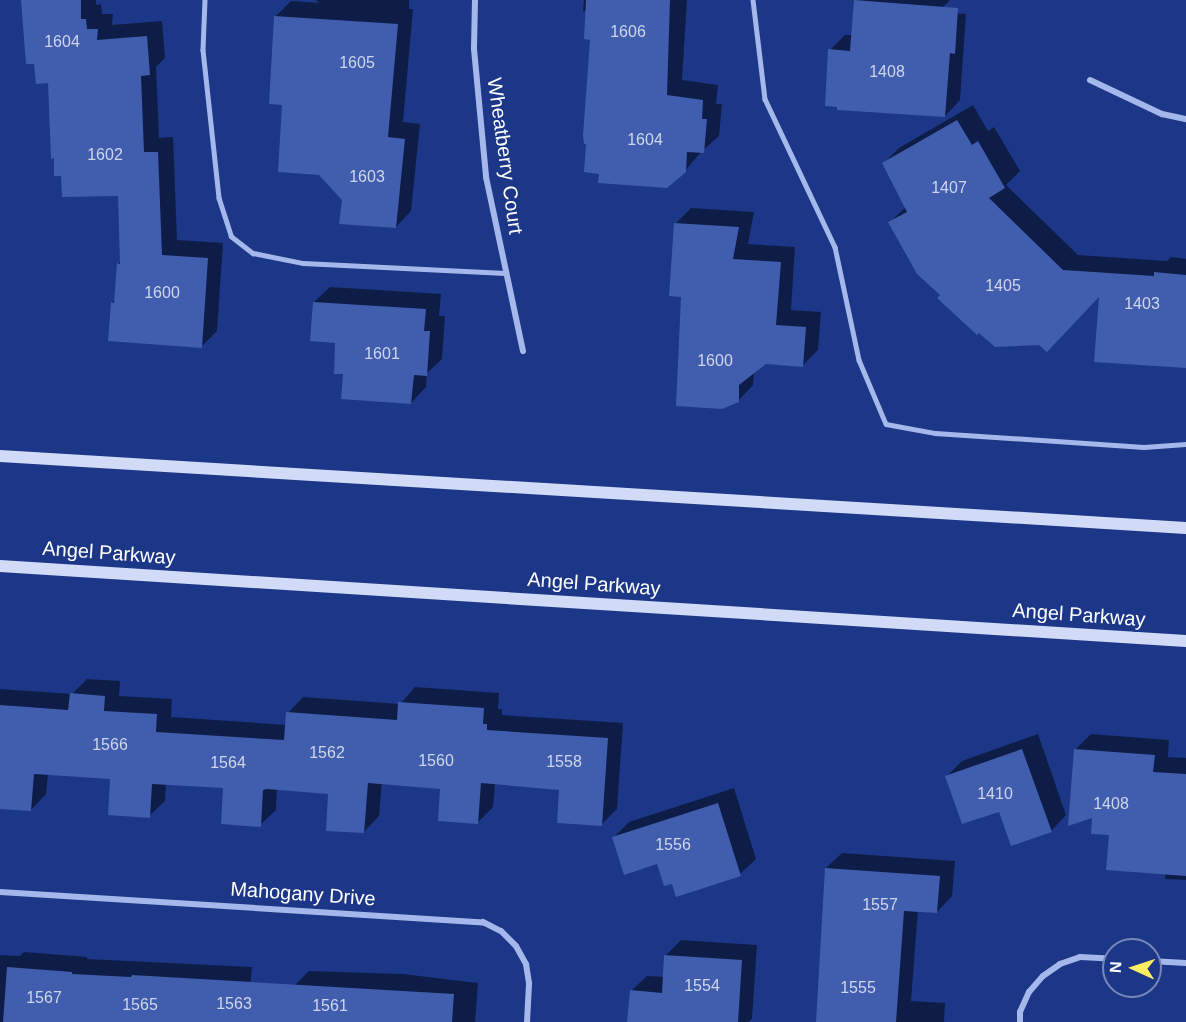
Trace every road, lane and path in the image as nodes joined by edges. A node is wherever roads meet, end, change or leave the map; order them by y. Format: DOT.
graph roads {
  1 [pos="205,0"];
  2 [pos="475,0"];
  3 [pos="753,0"];
  4 [pos="1090,80"];
  5 [pos="1186,118"];
  6 [pos="505,273"];
  7 [pos="523,351"];
  8 [pos="1186,444"];
  9 [pos="0,456"];
  10 [pos="1186,528"];
  11 [pos="0,566"];
  12 [pos="1186,641"];
  13 [pos="0,892"];
  14 [pos="1102,958"];
  15 [pos="1162,962"];
  16 [pos="1186,963"];
  17 [pos="527,1022"];
  18 [pos="1020,1022"];
  1 -- 6 [label="lane"];
  2 -- 6 [label="street, Wheatberry Court"];
  3 -- 8 [label="lane"];
  4 -- 5 [label="street"];
  6 -- 7 [label="street, Wheatberry Court"];
  9 -- 10 [label="main road"];
  11 -- 12 [label="main road, Angel Parkway"];
  13 -- 17 [label="street, Mahogany Drive"];
  14 -- 18 [label="street"];
  15 -- 16 [label="street"];
}
